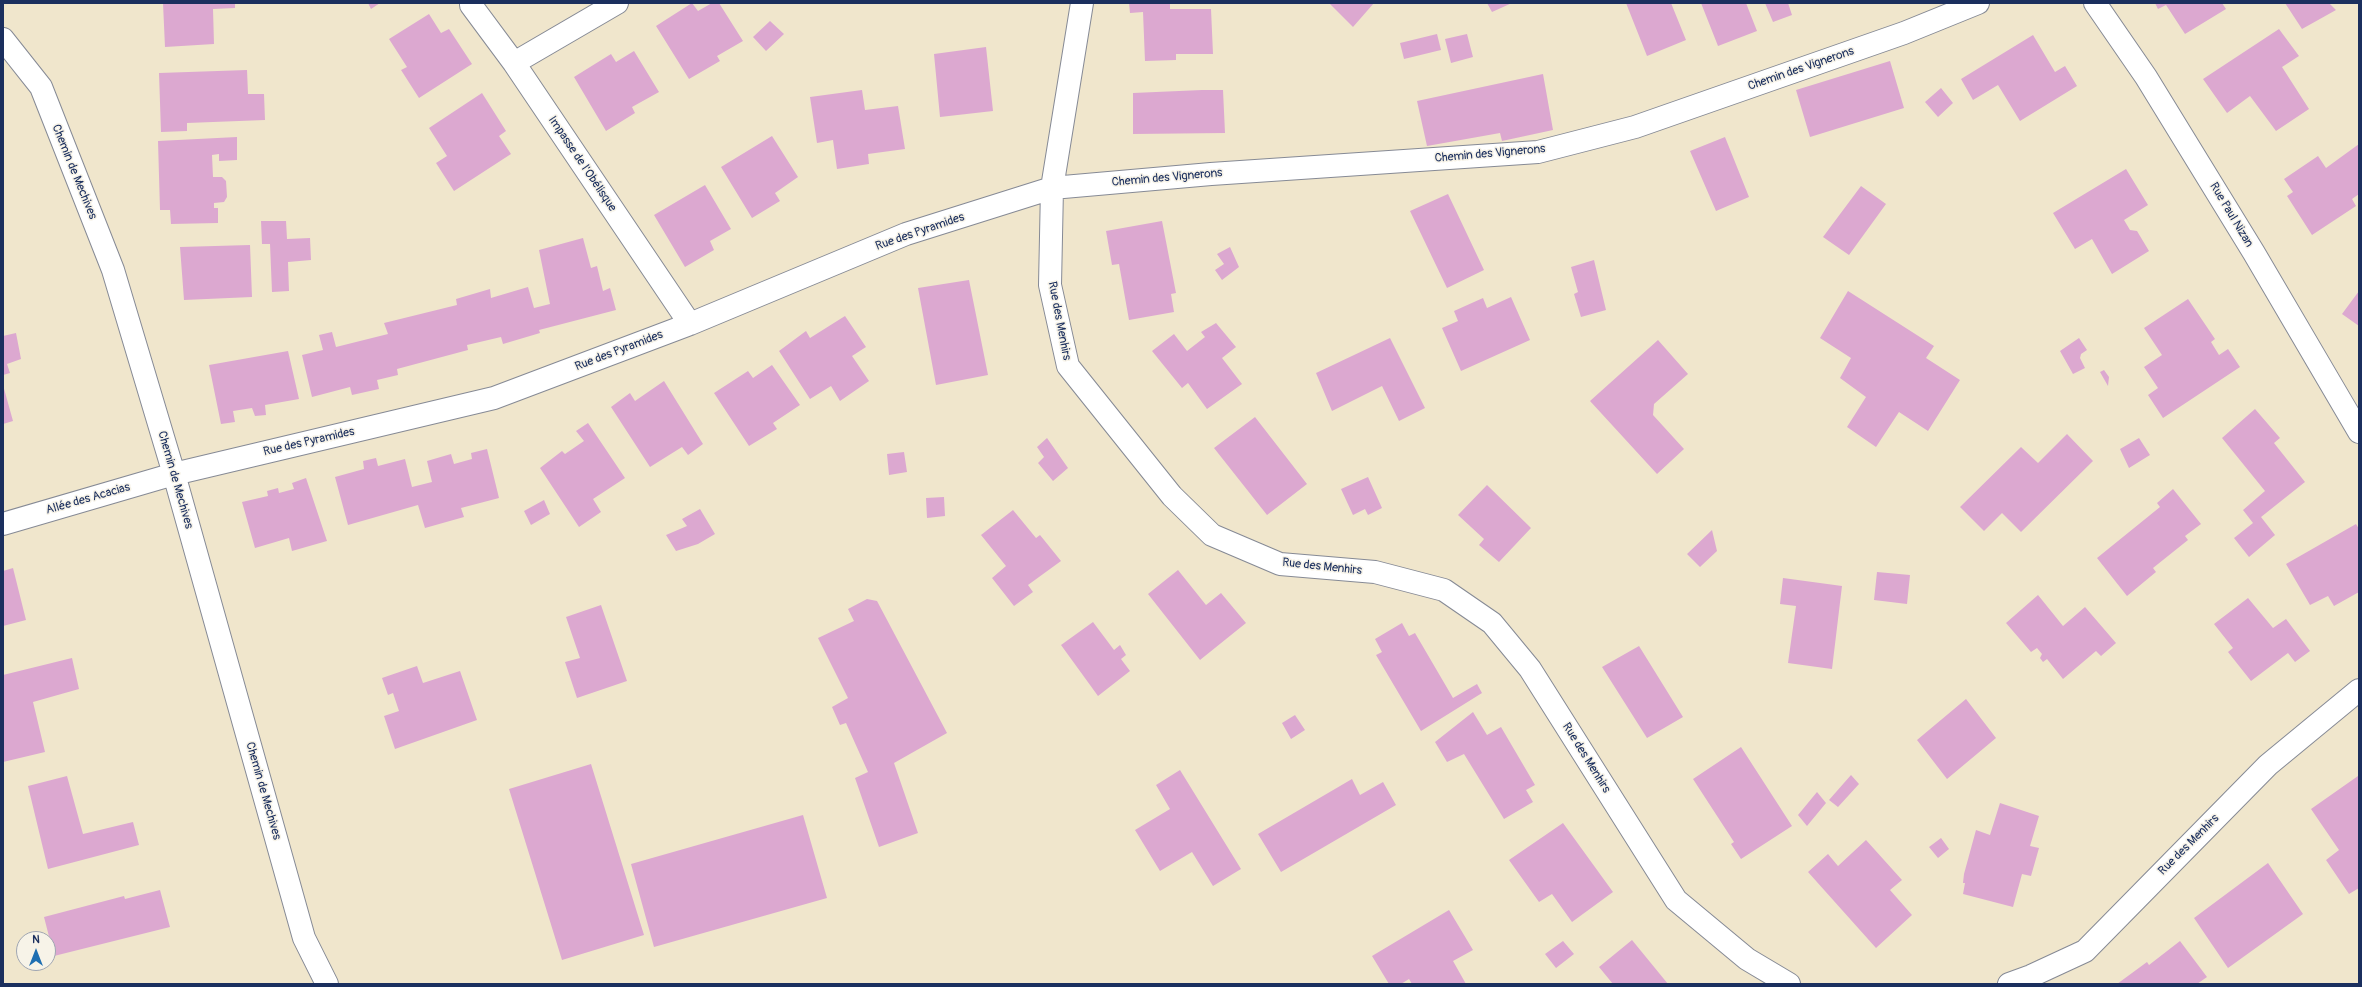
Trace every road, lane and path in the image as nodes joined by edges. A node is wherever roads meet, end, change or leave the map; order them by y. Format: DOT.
graph roads {
  1 [pos="616,3"];
  2 [pos="1082,3"];
  3 [pos="1978,3"];
  4 [pos="2095,3"];
  5 [pos="471,5"];
  6 [pos="3,39"];
  7 [pos="514,63"];
  8 [pos="1052,188"];
  9 [pos="690,324"];
  10 [pos="2359,432"];
  11 [pos="174,474"];
  12 [pos="3,524"];
  13 [pos="2359,690"];
  14 [pos="327,984"];
  15 [pos="1789,984"];
  16 [pos="2009,984"];
  1 -- 7 [label="street"];
  2 -- 8 [label="street, Rue des Menhirs"];
  3 -- 8 [label="street, Chemin des Vignerons"];
  4 -- 10 [label="street, Rue Paul Nizan"];
  5 -- 7 [label="street, Impasse de l'Obélisque"];
  6 -- 11 [label="street, Chemin de Mechives"];
  7 -- 9 [label="street, Impasse de l'Obélisque"];
  8 -- 9 [label="street, Rue des Pyramides"];
  8 -- 15 [label="street, Rue des Menhirs"];
  9 -- 11 [label="street, Rue des Pyramides"];
  11 -- 12 [label="street, Allée des Acacias"];
  11 -- 14 [label="street, Chemin de Mechives"];
  13 -- 16 [label="street, Rue des Menhirs"];
}
